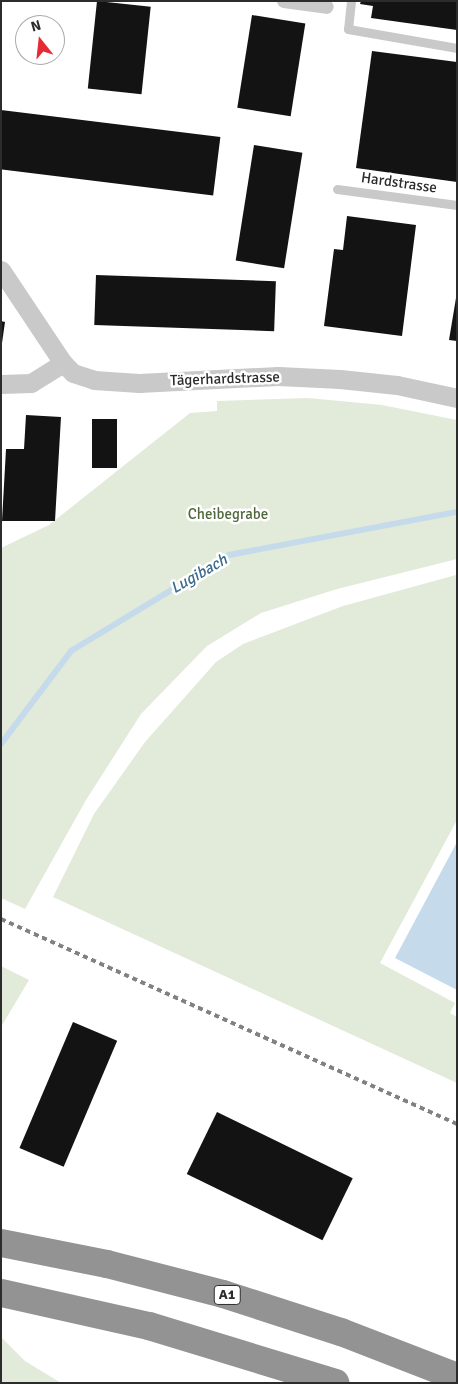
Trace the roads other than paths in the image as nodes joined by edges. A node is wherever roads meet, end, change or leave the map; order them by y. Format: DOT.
graph roads {
  1 [pos="284,1"];
  2 [pos="351,1"];
  3 [pos="327,7"];
  4 [pos="457,48"];
  5 [pos="337,189"];
  6 [pos="457,205"];
  7 [pos="1,270"];
  8 [pos="63,364"];
  9 [pos="1,384"];
  10 [pos="457,398"];
  11 [pos="1,1243"];
  12 [pos="1,1293"];
  13 [pos="262,1358"];
  14 [pos="457,1377"];
  15 [pos="302,1383"];
  16 [pos="335,1383"];
  1 -- 3 [label="street"];
  2 -- 4 [label="lane"];
  5 -- 6 [label="lane, Hardstrasse"];
  7 -- 8 [label="street"];
  8 -- 9 [label="street"];
  8 -- 10 [label="street, Tägerhardstrasse"];
  11 -- 14 [label="highway, A1"];
  12 -- 13 [label="highway"];
  13 -- 15 [label="highway"];
  13 -- 16 [label="highway"];
}
